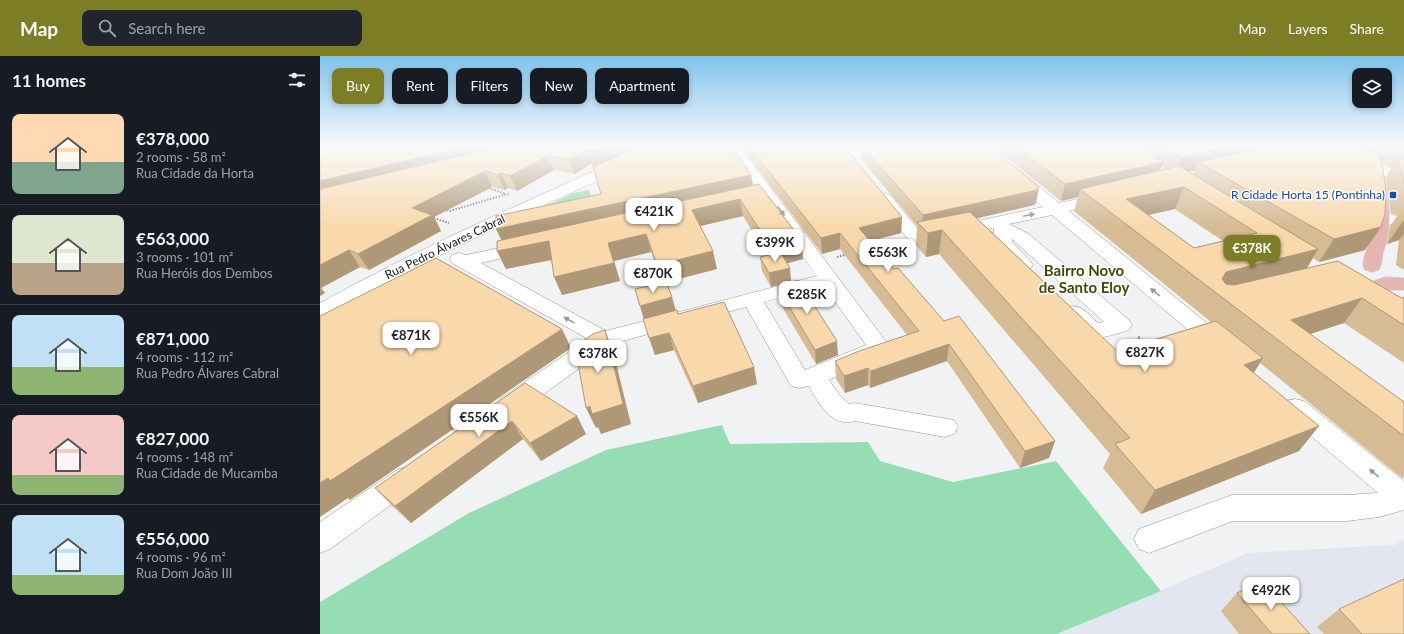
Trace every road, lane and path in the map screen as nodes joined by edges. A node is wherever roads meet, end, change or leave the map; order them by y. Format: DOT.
graph roads {
  1 [pos="604,173"];
  2 [pos="748,173"];
  3 [pos="1012,173"];
  4 [pos="1375,173"];
  5 [pos="479,185"];
  6 [pos="876,188"];
  7 [pos="507,194"];
  8 [pos="1121,194"];
  9 [pos="513,195"];
  10 [pos="442,208"];
  11 [pos="1055,209"];
  12 [pos="431,216"];
  13 [pos="1382,217"];
  14 [pos="1404,223"];
  15 [pos="1000,225"];
  16 [pos="474,232"];
  17 [pos="917,239"];
  18 [pos="541,244"];
  19 [pos="439,249"];
  20 [pos="871,249"];
  21 [pos="856,253"];
  22 [pos="465,261"];
  23 [pos="817,261"];
  24 [pos="1037,276"];
  25 [pos="830,278"];
  26 [pos="1404,279"];
  27 [pos="1404,284"];
  28 [pos="1359,297"];
  29 [pos="1060,298"];
  30 [pos="752,300"];
  31 [pos="320,312"];
  32 [pos="1121,325"];
  33 [pos="604,339"];
  34 [pos="1153,341"];
  35 [pos="1238,360"];
  36 [pos="816,376"];
  37 [pos="1281,396"];
  38 [pos="491,418"];
  39 [pos="945,428"];
  40 [pos="428,463"];
  41 [pos="1404,498"];
  42 [pos="320,539"];
  43 [pos="1149,540"];
  1 -- 16 [label="street, Rua Pedro Álvares Cabral"];
  2 -- 23 [label="street, one-way"];
  3 -- 11 [label="street"];
  4 -- 13 [label="main road"];
  5 -- 7 [label="path"];
  6 -- 17 [label="street"];
  7 -- 9 [label="path"];
  7 -- 10 [label="path"];
  8 -- 11 [label="street"];
  15 -- 11 [label="street, one-way"];
  35 -- 11 [label="street, one-way"];
  12 -- 16 [label="path"];
  13 -- 14 [label="street"];
  13 -- 26 [label="main road"];
  15 -- 17 [label="street"];
  15 -- 24 [label="street"];
  15 -- 32 [label="street"];
  16 -- 19 [label="street, Rua Pedro Álvares Cabral"];
  17 -- 20 [label="path"];
  18 -- 22 [label="street"];
  19 -- 22 [label="street"];
  19 -- 31 [label="street, Rua Pedro Álvares Cabral"];
  21 -- 23 [label="path"];
  33 -- 22 [label="street, one-way"];
  23 -- 25 [label="street"];
  25 -- 30 [label="street"];
  25 -- 36 [label="street"];
  27 -- 28 [label="main road"];
  29 -- 32 [label="street"];
  30 -- 33 [label="street"];
  30 -- 36 [label="street"];
  32 -- 34 [label="path"];
  33 -- 38 [label="street"];
  36 -- 39 [label="street"];
  41 -- 37 [label="street, one-way"];
  40 -- 42 [label="street"];
  41 -- 43 [label="street"];
}
